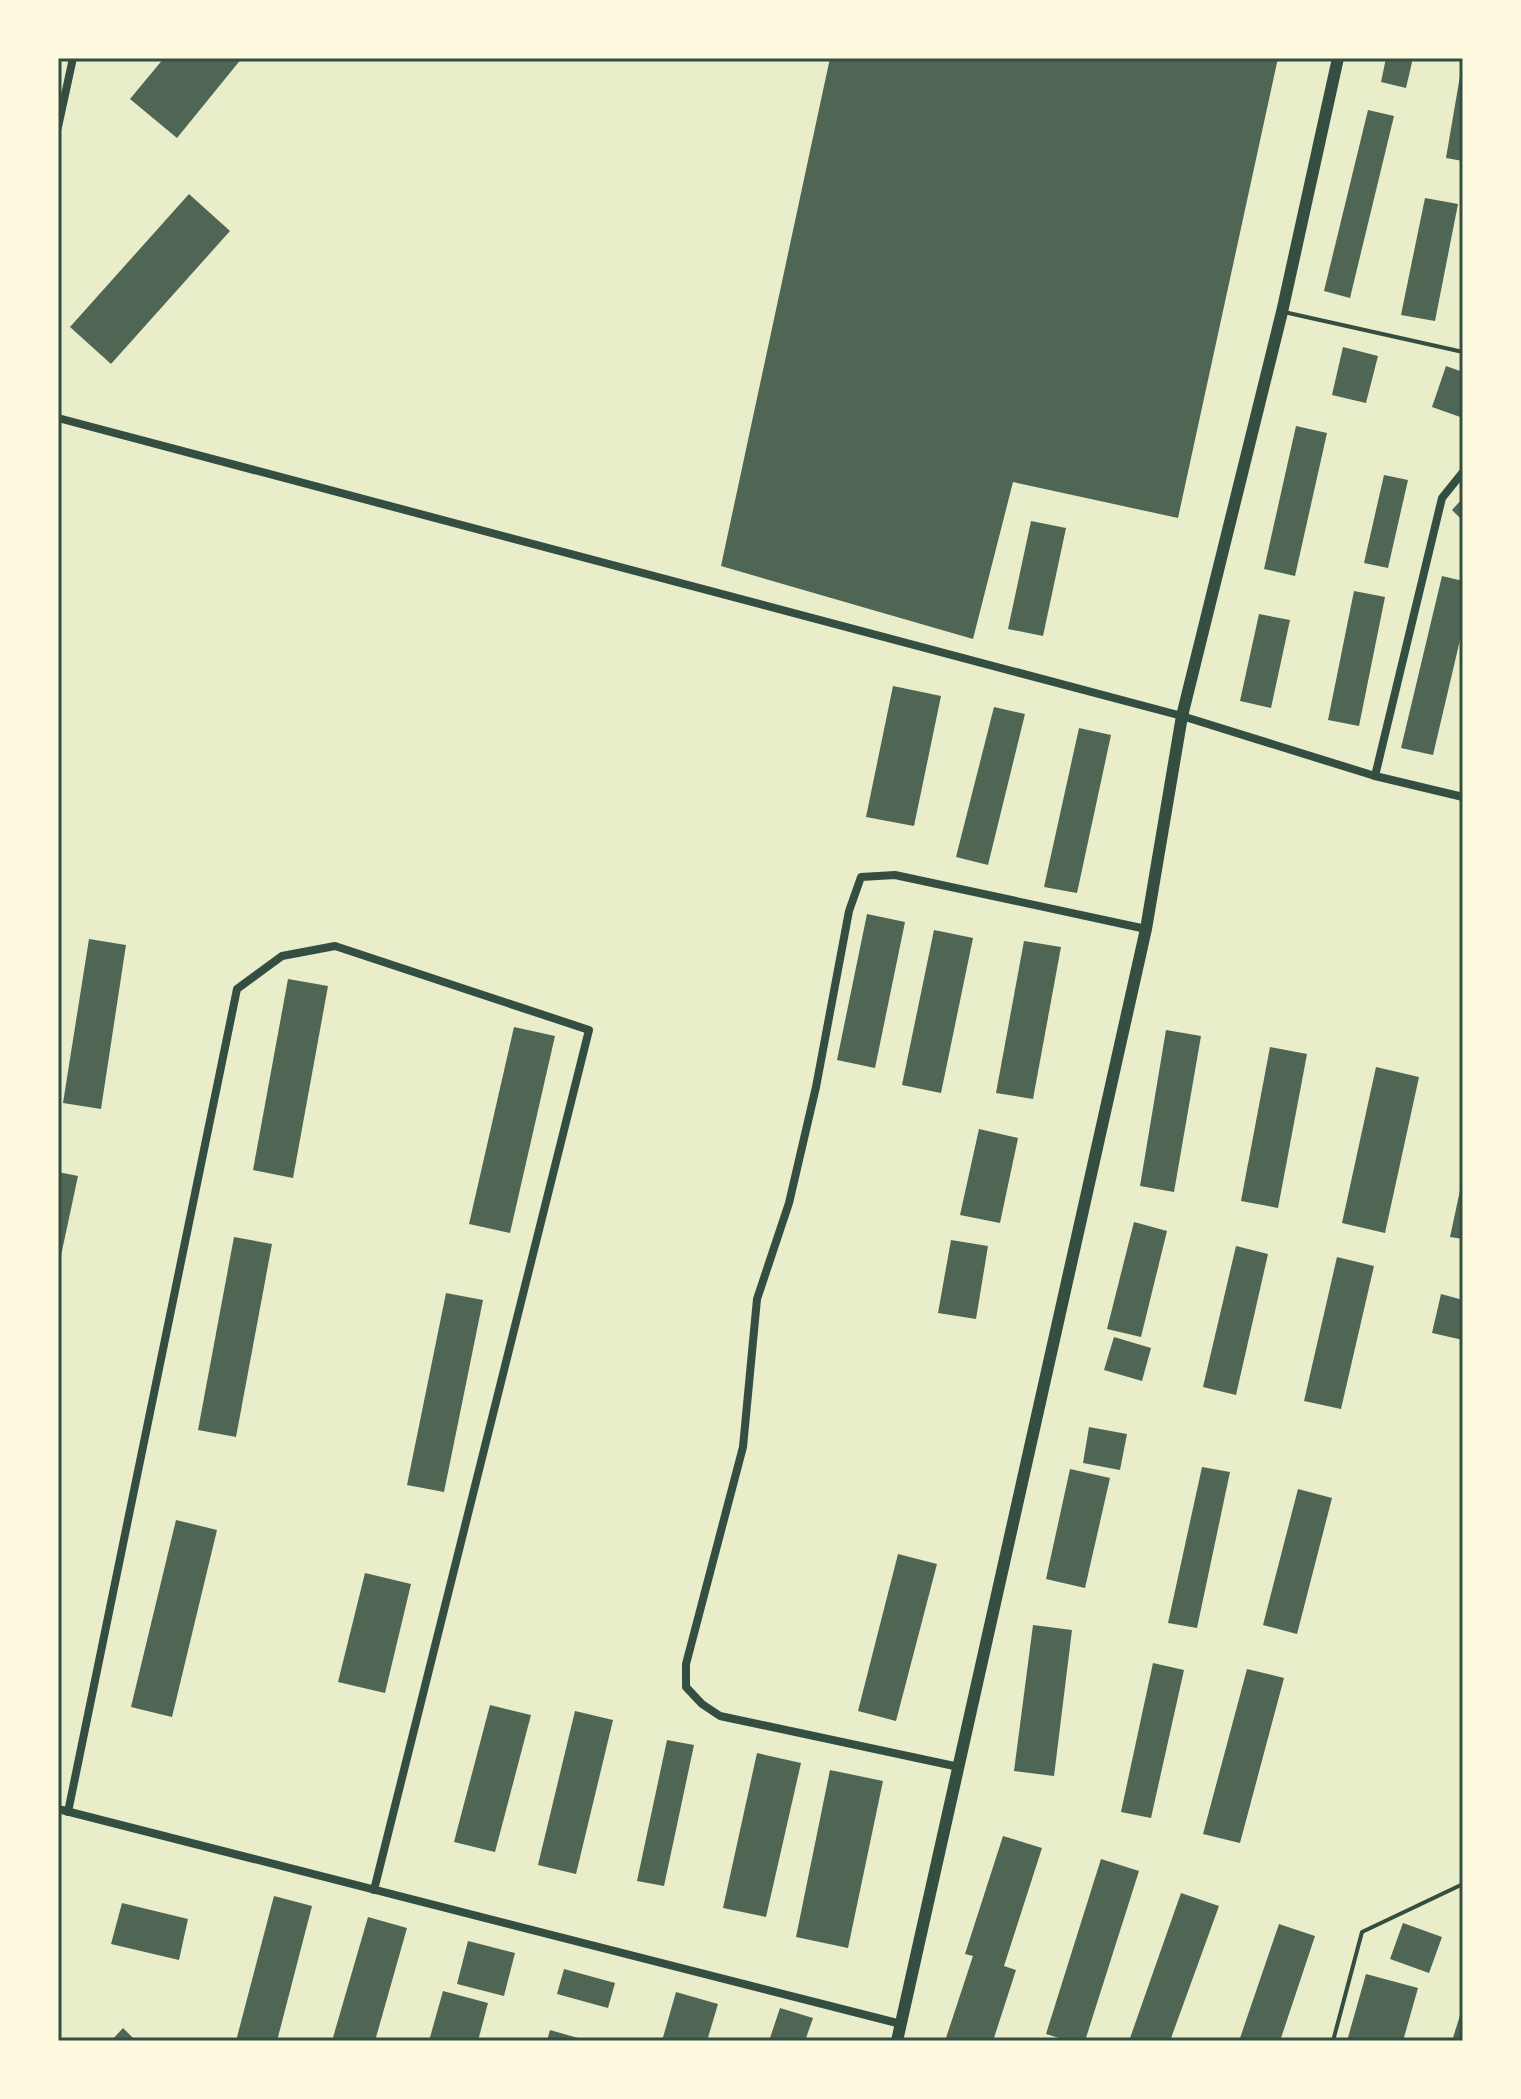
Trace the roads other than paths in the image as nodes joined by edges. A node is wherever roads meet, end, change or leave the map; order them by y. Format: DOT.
graph roads {
  1 [pos="73,58"];
  2 [pos="1338,58"];
  3 [pos="58,127"];
  4 [pos="1282,312"];
  5 [pos="1463,352"];
  6 [pos="58,418"];
  7 [pos="1463,472"];
  8 [pos="1182,716"];
  9 [pos="1375,776"];
  10 [pos="1463,797"];
  11 [pos="1146,929"];
  12 [pos="959,1767"];
  13 [pos="58,1809"];
  14 [pos="68,1812"];
  15 [pos="1463,1884"];
  16 [pos="374,1890"];
  17 [pos="901,2024"];
  18 [pos="897,2041"];
  19 [pos="1333,2041"];
  1 -- 3 [label="street"];
  2 -- 4 [label="main road"];
  4 -- 5 [label="lane"];
  4 -- 8 [label="main road"];
  6 -- 8 [label="street"];
  7 -- 9 [label="street"];
  8 -- 9 [label="street"];
  8 -- 11 [label="main road"];
  9 -- 10 [label="street"];
  11 -- 12 [label="main road"];
  11 -- 12 [label="street"];
  12 -- 17 [label="main road"];
  13 -- 14 [label="street"];
  14 -- 16 [label="street"];
  14 -- 16 [label="street"];
  15 -- 19 [label="lane"];
  16 -- 17 [label="street"];
  17 -- 18 [label="main road"];
}
